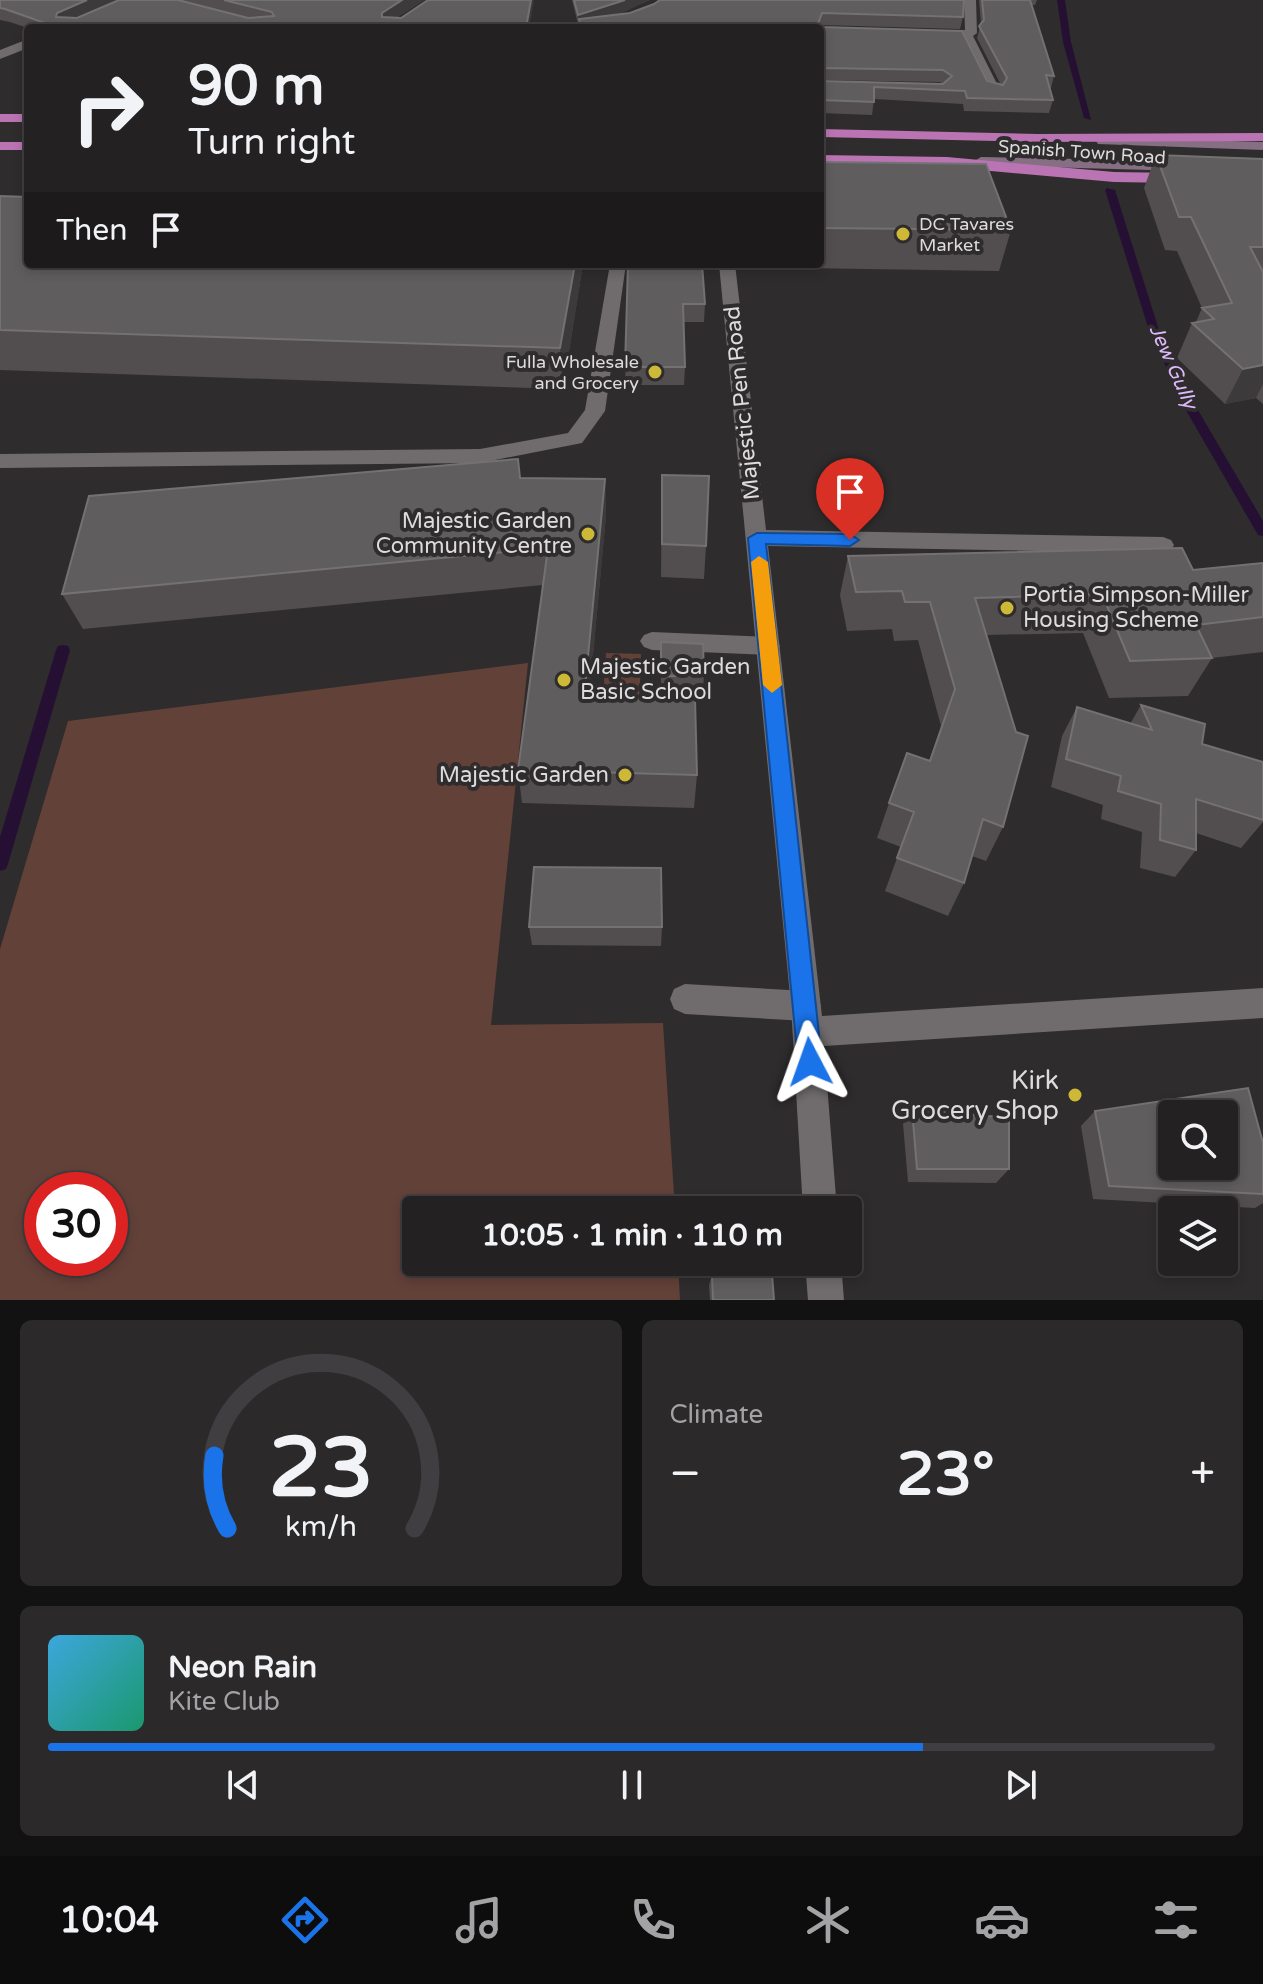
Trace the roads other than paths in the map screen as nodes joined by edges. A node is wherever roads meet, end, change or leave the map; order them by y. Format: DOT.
graph roads {
  1 [pos="970,0"];
  2 [pos="913,35"];
  3 [pos="966,36"];
  4 [pos="0,39"];
  5 [pos="24,42"];
  6 [pos="24,44"];
  7 [pos="0,55"];
  8 [pos="994,92"];
  9 [pos="0,118"];
  10 [pos="24,118"];
  11 [pos="824,133"];
  12 [pos="1263,137"];
  13 [pos="1037,138"];
  14 [pos="0,146"];
  15 [pos="24,146"];
  16 [pos="1263,146"];
  17 [pos="824,159"];
  18 [pos="1194,173"];
  19 [pos="617,268"];
  20 [pos="727,268"];
  21 [pos="0,461"];
  22 [pos="757,538"];
  23 [pos="1163,545"];
  24 [pos="652,641"];
  25 [pos="768,646"];
  26 [pos="685,999"];
  27 [pos="1263,1003"];
  28 [pos="807,1019"];
  29 [pos="819,1196"];
  30 [pos="824,1276"];
  31 [pos="826,1300"];
  1 -- 3 [label="street"];
  2 -- 3 [label="street"];
  3 -- 8 [label="street"];
  4 -- 5 [label="street"];
  6 -- 7 [label="street"];
  9 -- 10 [label="highway"];
  11 -- 13 [label="highway, Spanish Town Road"];
  12 -- 13 [label="highway, Spanish Town Road"];
  13 -- 16 [label="main road, Spanish Town Road"];
  14 -- 15 [label="highway"];
  17 -- 18 [label="highway, Spanish Town Road"];
  19 -- 21 [label="street"];
  20 -- 22 [label="street, Majestic Pen Road"];
  22 -- 23 [label="street"];
  22 -- 25 [label="street, Majestic Pen Road"];
  24 -- 25 [label="street"];
  25 -- 28 [label="street, Majestic Pen Road"];
  26 -- 28 [label="street"];
  27 -- 28 [label="street"];
  28 -- 29 [label="street, Majestic Pen Road"];
  30 -- 31 [label="street"];
}
